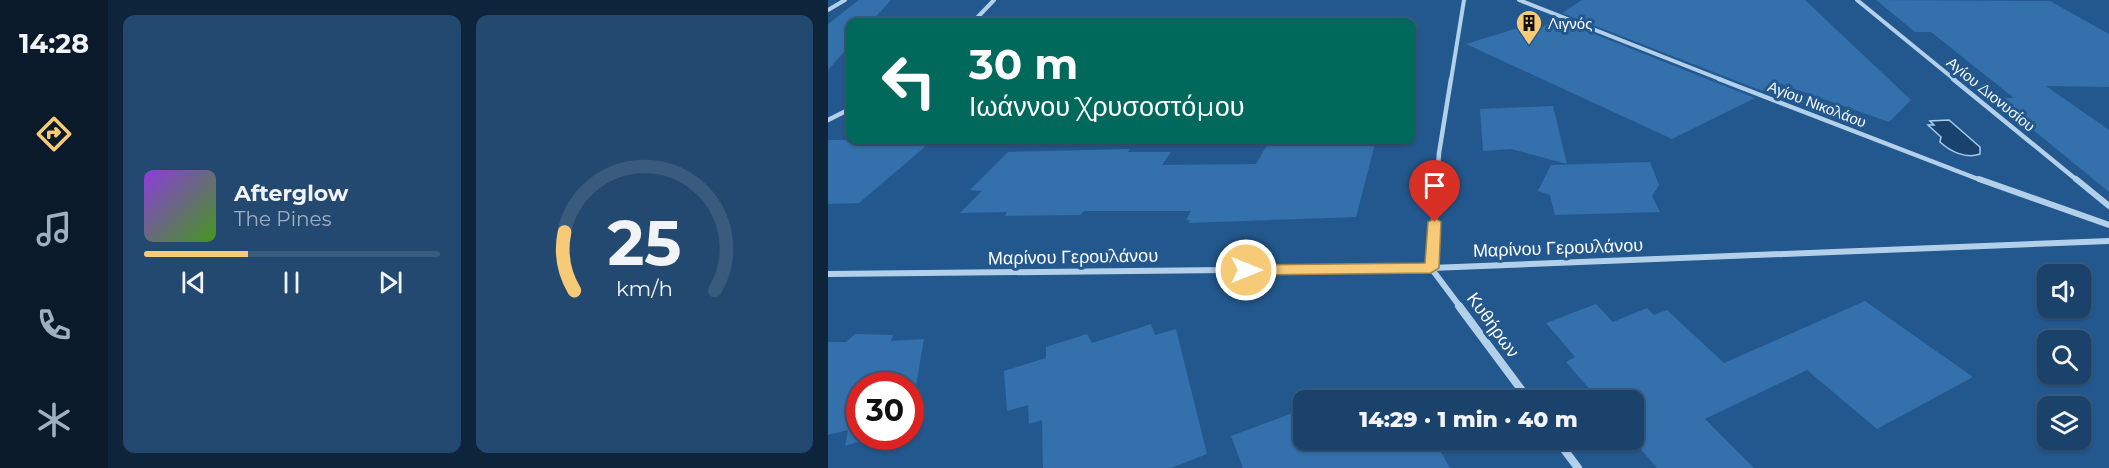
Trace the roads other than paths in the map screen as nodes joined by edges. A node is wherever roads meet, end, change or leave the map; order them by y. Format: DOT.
graph roads {
  1 [pos="845,0"];
  2 [pos="994,0"];
  3 [pos="1464,0"];
  4 [pos="1519,0"];
  5 [pos="1857,0"];
  6 [pos="828,10"];
  7 [pos="977,18"];
  8 [pos="846,111"];
  9 [pos="828,120"];
  10 [pos="2109,206"];
  11 [pos="2109,225"];
  12 [pos="2109,241"];
  13 [pos="1431,268"];
  14 [pos="828,274"];
  15 [pos="1521,390"];
  16 [pos="1564,450"];
  17 [pos="1578,468"];
  1 -- 6 [label="street"];
  2 -- 7 [label="street"];
  3 -- 13 [label="street"];
  4 -- 11 [label="street, Αγίου Νικολάου"];
  5 -- 10 [label="street, Αγίου Διονυσίου"];
  8 -- 9 [label="street"];
  12 -- 13 [label="street, Μαρίνου Γερουλάνου"];
  13 -- 14 [label="street, Μαρίνου Γερουλάνου"];
  13 -- 15 [label="street, Κυθήρων"];
  16 -- 17 [label="street"];
}
